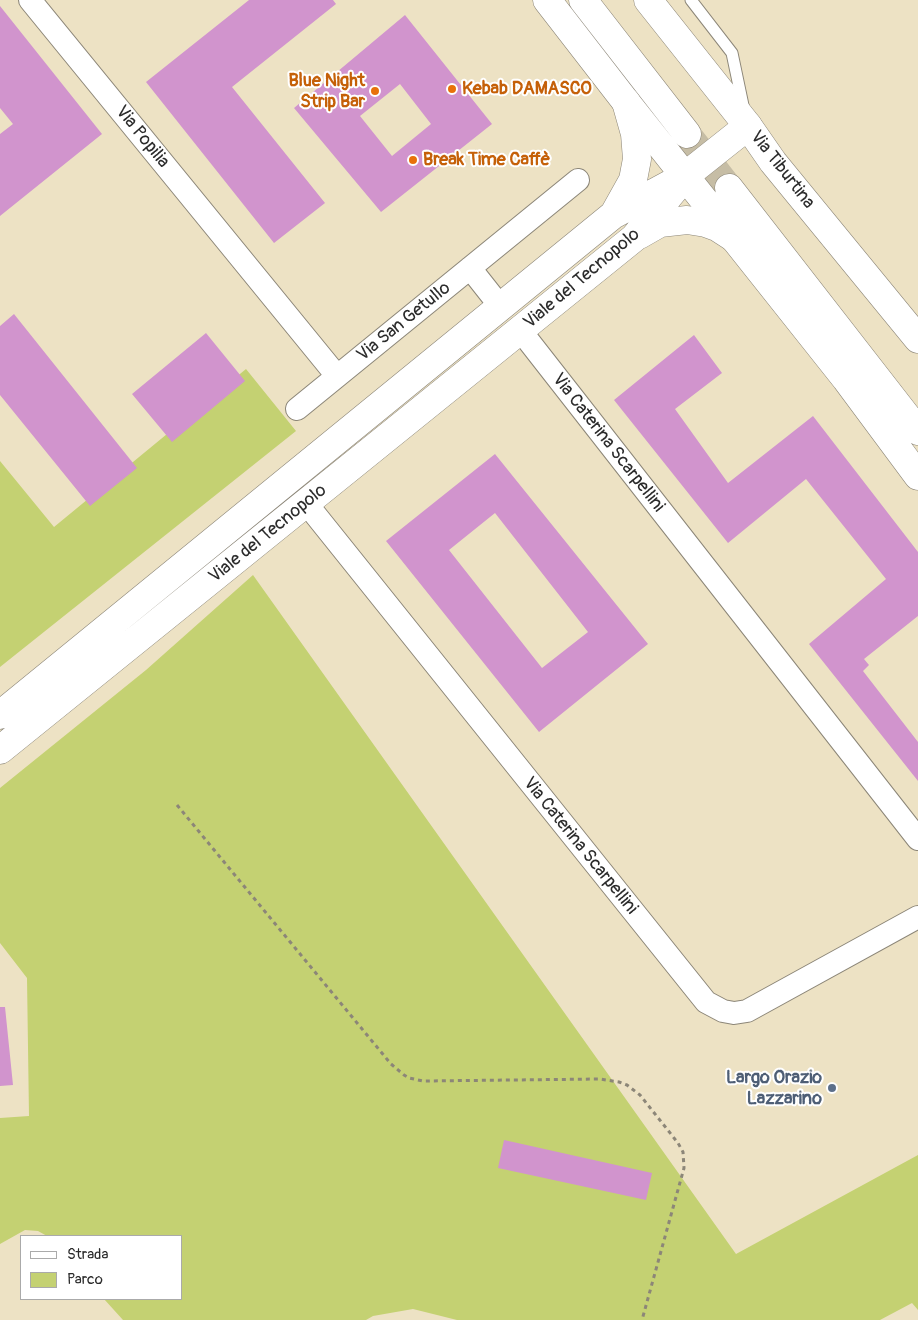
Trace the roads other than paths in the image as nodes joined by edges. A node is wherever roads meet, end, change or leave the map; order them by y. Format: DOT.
graph roads {
  1 [pos="30,0"];
  2 [pos="548,0"];
  3 [pos="583,0"];
  4 [pos="648,0"];
  5 [pos="691,0"];
  6 [pos="626,102"];
  7 [pos="748,126"];
  8 [pos="687,134"];
  9 [pos="685,176"];
  10 [pos="578,180"];
  11 [pos="729,188"];
  12 [pos="613,215"];
  13 [pos="634,238"];
  14 [pos="734,238"];
  15 [pos="470,268"];
  16 [pos="500,306"];
  17 [pos="520,330"];
  18 [pos="918,339"];
  19 [pos="337,376"];
  20 [pos="297,409"];
  21 [pos="918,431"];
  22 [pos="918,476"];
  23 [pos="306,503"];
  24 [pos="0,715"];
  25 [pos="0,750"];
  26 [pos="918,839"];
  27 [pos="918,917"];
  1 -- 19 [label="street, Via Popilia"];
  2 -- 6 [label="main road"];
  3 -- 8 [label="main road"];
  4 -- 7 [label="main road, Via Tiburtina"];
  5 -- 7 [label="lane"];
  6 -- 9 [label="main road"];
  6 -- 12 [label="main road"];
  7 -- 9 [label="main road"];
  7 -- 18 [label="main road, Via Tiburtina"];
  9 -- 12 [label="main road, Viale del Tecnopolo"];
  9 -- 13 [label="main road, Viale del Tecnopolo"];
  9 -- 14 [label="main road"];
  10 -- 15 [label="street, Via San Getullo"];
  11 -- 21 [label="main road"];
  12 -- 16 [label="main road, Viale del Tecnopolo"];
  13 -- 14 [label="main road"];
  13 -- 17 [label="main road, Viale del Tecnopolo"];
  14 -- 22 [label="main road"];
  15 -- 16 [label="street"];
  15 -- 19 [label="street, Via San Getullo"];
  16 -- 24 [label="main road, Viale del Tecnopolo"];
  17 -- 23 [label="main road, Viale del Tecnopolo"];
  17 -- 26 [label="street, Via Caterina Scarpellini"];
  19 -- 20 [label="street, Via San Getullo"];
  23 -- 25 [label="main road, Viale del Tecnopolo"];
  23 -- 27 [label="street, Via Caterina Scarpellini"];
}
